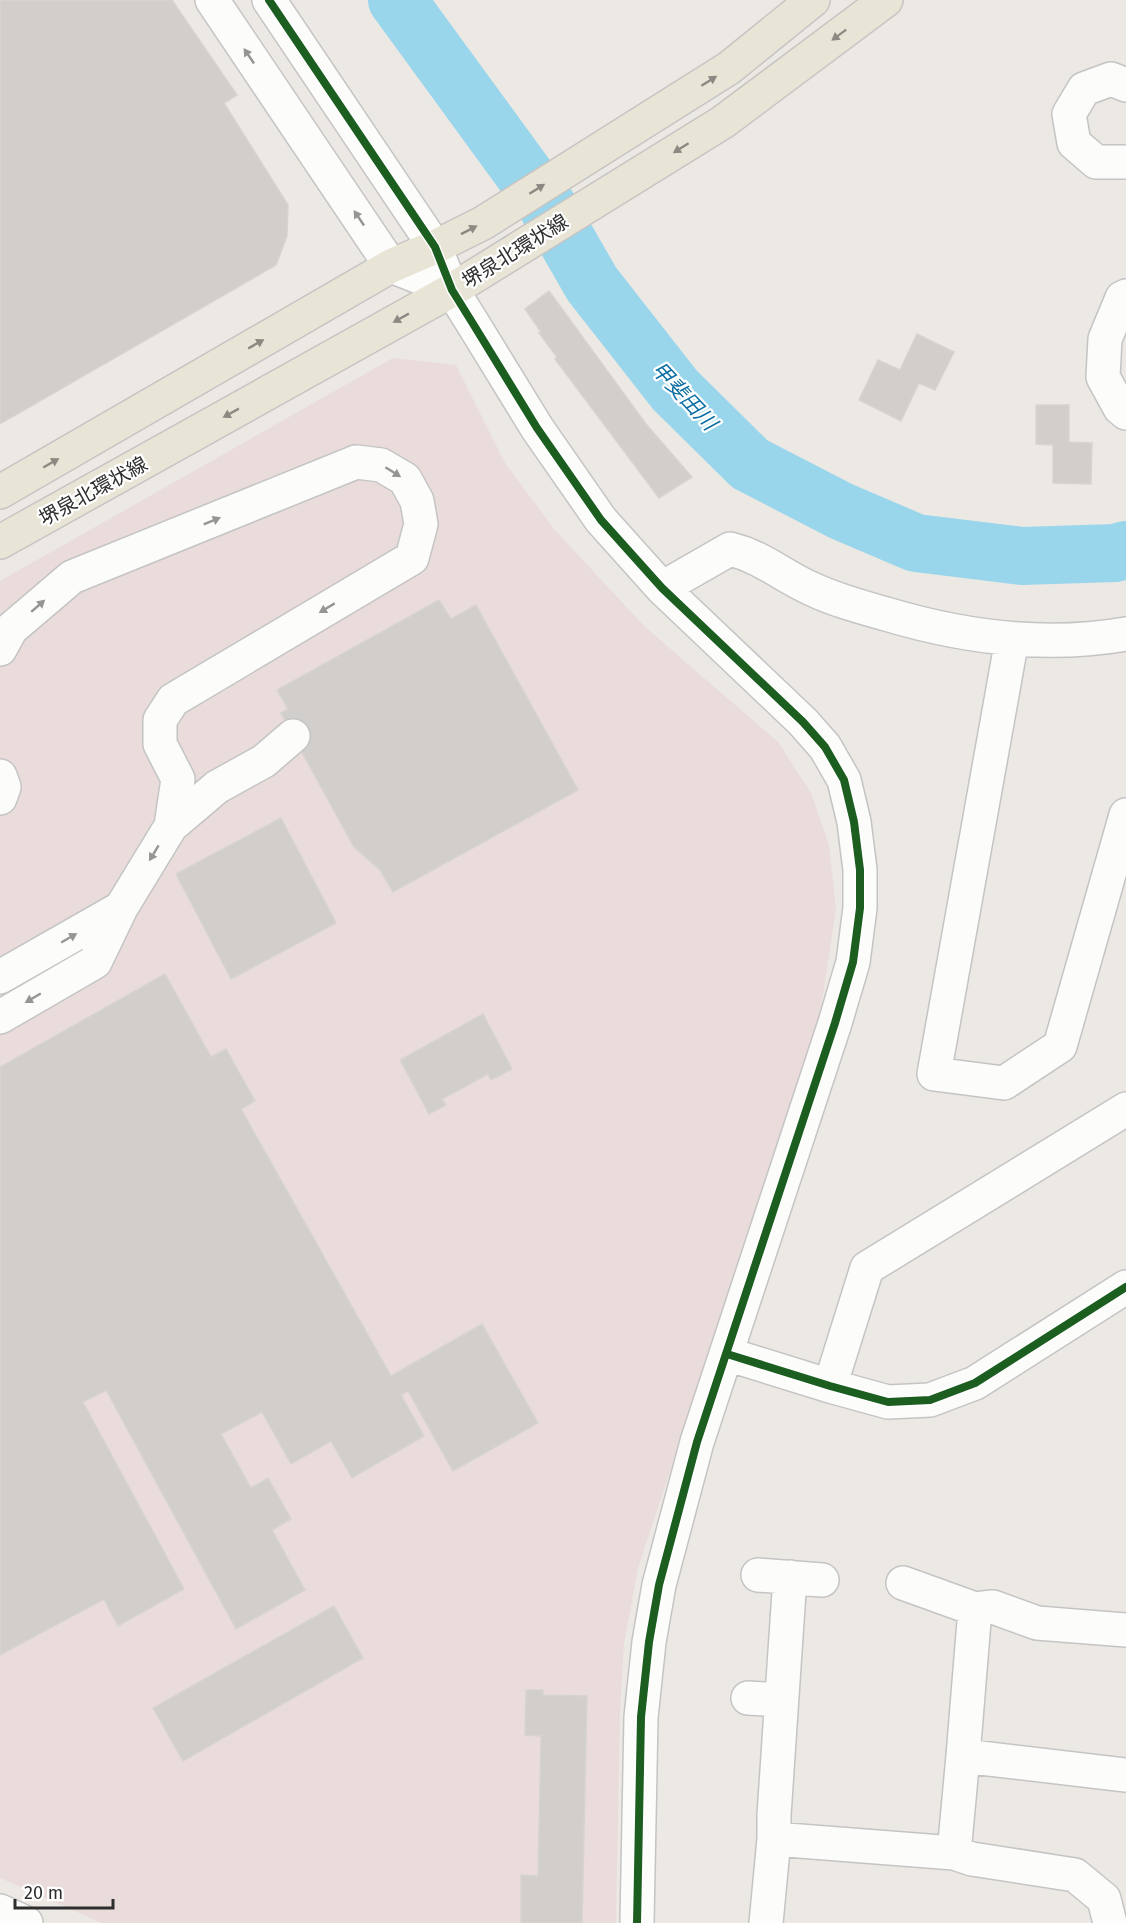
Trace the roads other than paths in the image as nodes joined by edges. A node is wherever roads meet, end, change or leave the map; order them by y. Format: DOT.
graph roads {
  1 [pos="212,0"];
  2 [pos="269,0"];
  3 [pos="813,0"];
  4 [pos="886,0"];
  5 [pos="1126,85"];
  6 [pos="1126,162"];
  7 [pos="435,248"];
  8 [pos="391,266"];
  9 [pos="452,290"];
  10 [pos="1126,296"];
  11 [pos="1126,412"];
  12 [pos="0,492"];
  13 [pos="0,542"];
  14 [pos="662,588"];
  15 [pos="1126,634"];
  16 [pos="1012,639"];
  17 [pos="0,649"];
  18 [pos="292,736"];
  19 [pos="0,776"];
  20 [pos="178,779"];
  21 [pos="216,787"];
  22 [pos="0,798"];
  23 [pos="1126,815"];
  24 [pos="171,826"];
  25 [pos="121,908"];
  26 [pos="0,977"];
  27 [pos="0,1017"];
  28 [pos="1126,1109"];
  29 [pos="1126,1287"];
  30 [pos="727,1353"];
  31 [pos="830,1386"];
  32 [pos="822,1580"];
  33 [pos="903,1582"];
  34 [pos="975,1609"];
  35 [pos="1126,1630"];
  36 [pos="748,1698"];
  37 [pos="781,1700"];
  38 [pos="963,1756"];
  39 [pos="1126,1775"];
  40 [pos="774,1839"];
  41 [pos="954,1853"];
  42 [pos="0,1911"];
  43 [pos="26,1923"];
  44 [pos="637,1923"];
  45 [pos="766,1923"];
  46 [pos="1110,1923"];
  8 -- 1 [label="street, one-way"];
  2 -- 7 [label="street"];
  7 -- 3 [label="main road, 堺泉北環状線, one-way"];
  4 -- 9 [label="main road, 堺泉北環状線, one-way"];
  5 -- 6 [label="street"];
  7 -- 8 [label="main road, 堺泉北環状線"];
  7 -- 9 [label="street"];
  8 -- 9 [label="street"];
  12 -- 8 [label="main road, 堺泉北環状線, one-way"];
  9 -- 13 [label="main road, 堺泉北環状線, one-way"];
  9 -- 14 [label="street"];
  10 -- 11 [label="street"];
  14 -- 16 [label="street"];
  14 -- 30 [label="street"];
  15 -- 16 [label="street"];
  16 -- 23 [label="street"];
  17 -- 20 [label="street, one-way"];
  18 -- 21 [label="street"];
  19 -- 22 [label="street"];
  20 -- 21 [label="street"];
  20 -- 24 [label="street"];
  21 -- 24 [label="street"];
  24 -- 25 [label="street, one-way"];
  26 -- 25 [label="street, one-way"];
  25 -- 27 [label="street, one-way"];
  28 -- 31 [label="street"];
  29 -- 31 [label="street"];
  30 -- 31 [label="street"];
  30 -- 44 [label="street"];
  32 -- 37 [label="street"];
  33 -- 34 [label="street"];
  34 -- 35 [label="street"];
  34 -- 38 [label="street"];
  36 -- 37 [label="street"];
  37 -- 40 [label="street"];
  38 -- 39 [label="street"];
  38 -- 41 [label="street"];
  40 -- 41 [label="street"];
  40 -- 45 [label="street"];
  41 -- 46 [label="street"];
  42 -- 43 [label="street"];
}
